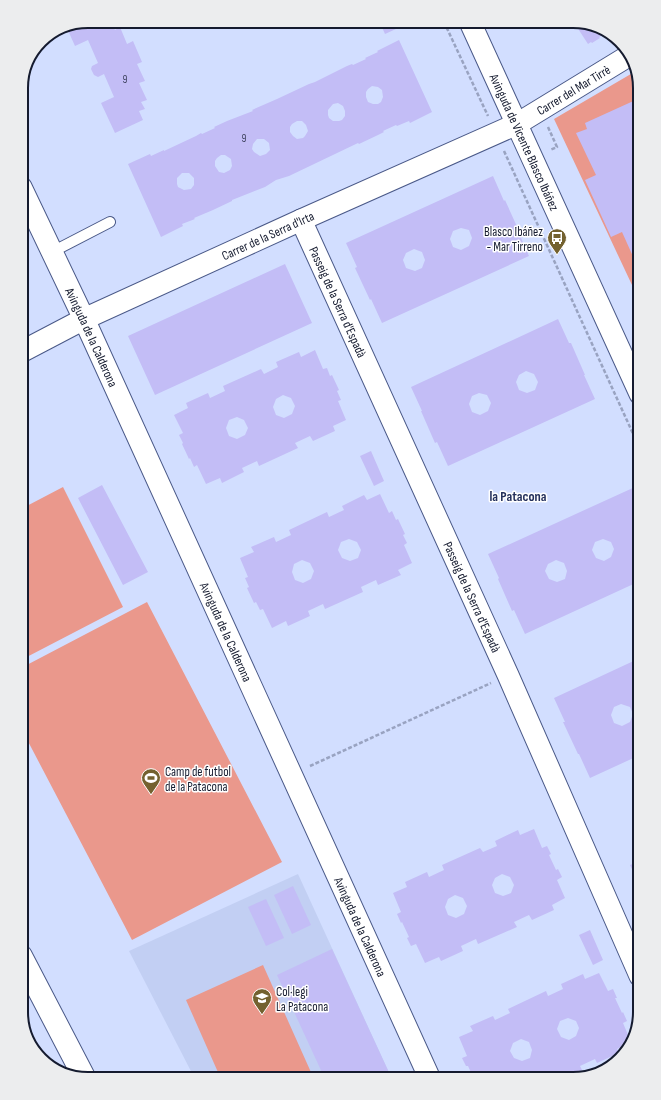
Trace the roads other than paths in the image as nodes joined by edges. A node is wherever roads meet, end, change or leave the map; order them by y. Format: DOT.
graph roads {
  1 [pos="473,28"];
  2 [pos="625,58"];
  3 [pos="517,124"];
  4 [pos="28,201"];
  5 [pos="301,220"];
  6 [pos="110,222"];
  7 [pos="52,252"];
  8 [pos="84,319"];
  9 [pos="28,348"];
  10 [pos="633,379"];
  11 [pos="633,960"];
  12 [pos="28,969"];
  13 [pos="81,1072"];
  14 [pos="427,1072"];
  1 -- 3 [label="street, Avinguda de Vicente Blasco Ibáñez"];
  2 -- 3 [label="street, Carrer del Mar Tirrè"];
  3 -- 5 [label="street, Carrer de la Serra d'Irta"];
  3 -- 10 [label="street, Avinguda de Vicente Blasco Ibáñez"];
  4 -- 7 [label="street, Avinguda de la Calderona"];
  5 -- 8 [label="street, Carrer de la Serra d'Irta"];
  5 -- 11 [label="street, Passeig de la Serra d'Espadà"];
  6 -- 7 [label="lane"];
  7 -- 8 [label="street, Avinguda de la Calderona"];
  8 -- 9 [label="street, Carrer de la Serra d'Irta"];
  8 -- 14 [label="street, Avinguda de la Calderona"];
  12 -- 13 [label="main road"];
}
